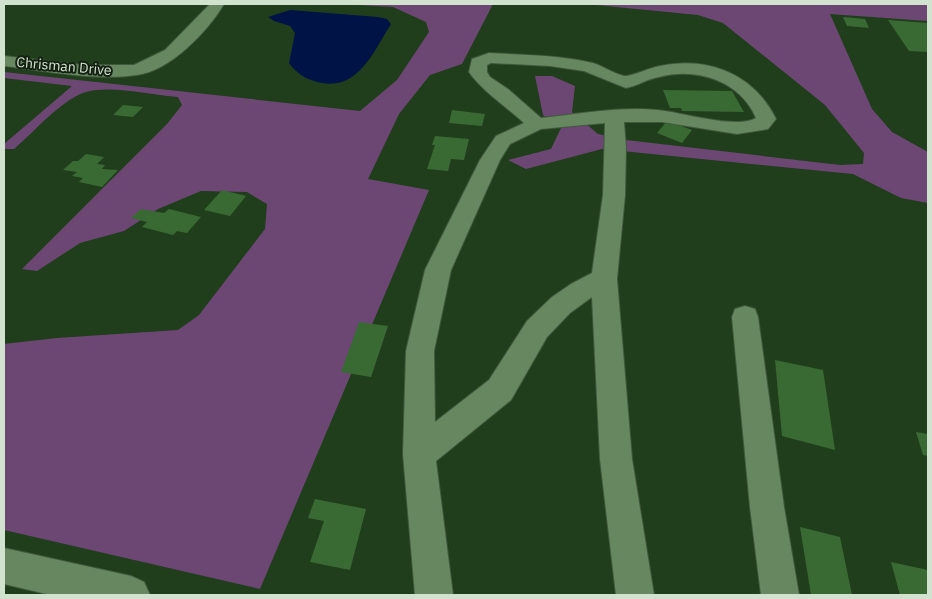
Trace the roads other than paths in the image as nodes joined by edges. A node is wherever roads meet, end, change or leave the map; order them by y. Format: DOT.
graph roads {
  1 [pos="217,4"];
  2 [pos="4,61"];
  3 [pos="626,83"];
  4 [pos="626,115"];
  5 [pos="537,124"];
  6 [pos="604,279"];
  7 [pos="745,317"];
  8 [pos="419,454"];
  9 [pos="4,566"];
  10 [pos="131,595"];
  11 [pos="434,595"];
  12 [pos="635,595"];
  13 [pos="780,595"];
  1 -- 2 [label="street, Chrisman Drive"];
  3 -- 4 [label="street"];
  3 -- 4 [label="street"];
  3 -- 5 [label="street"];
  4 -- 5 [label="street"];
  4 -- 6 [label="street"];
  5 -- 8 [label="street"];
  6 -- 8 [label="street"];
  6 -- 12 [label="street"];
  7 -- 13 [label="street"];
  8 -- 11 [label="street"];
  9 -- 10 [label="street"];
}
